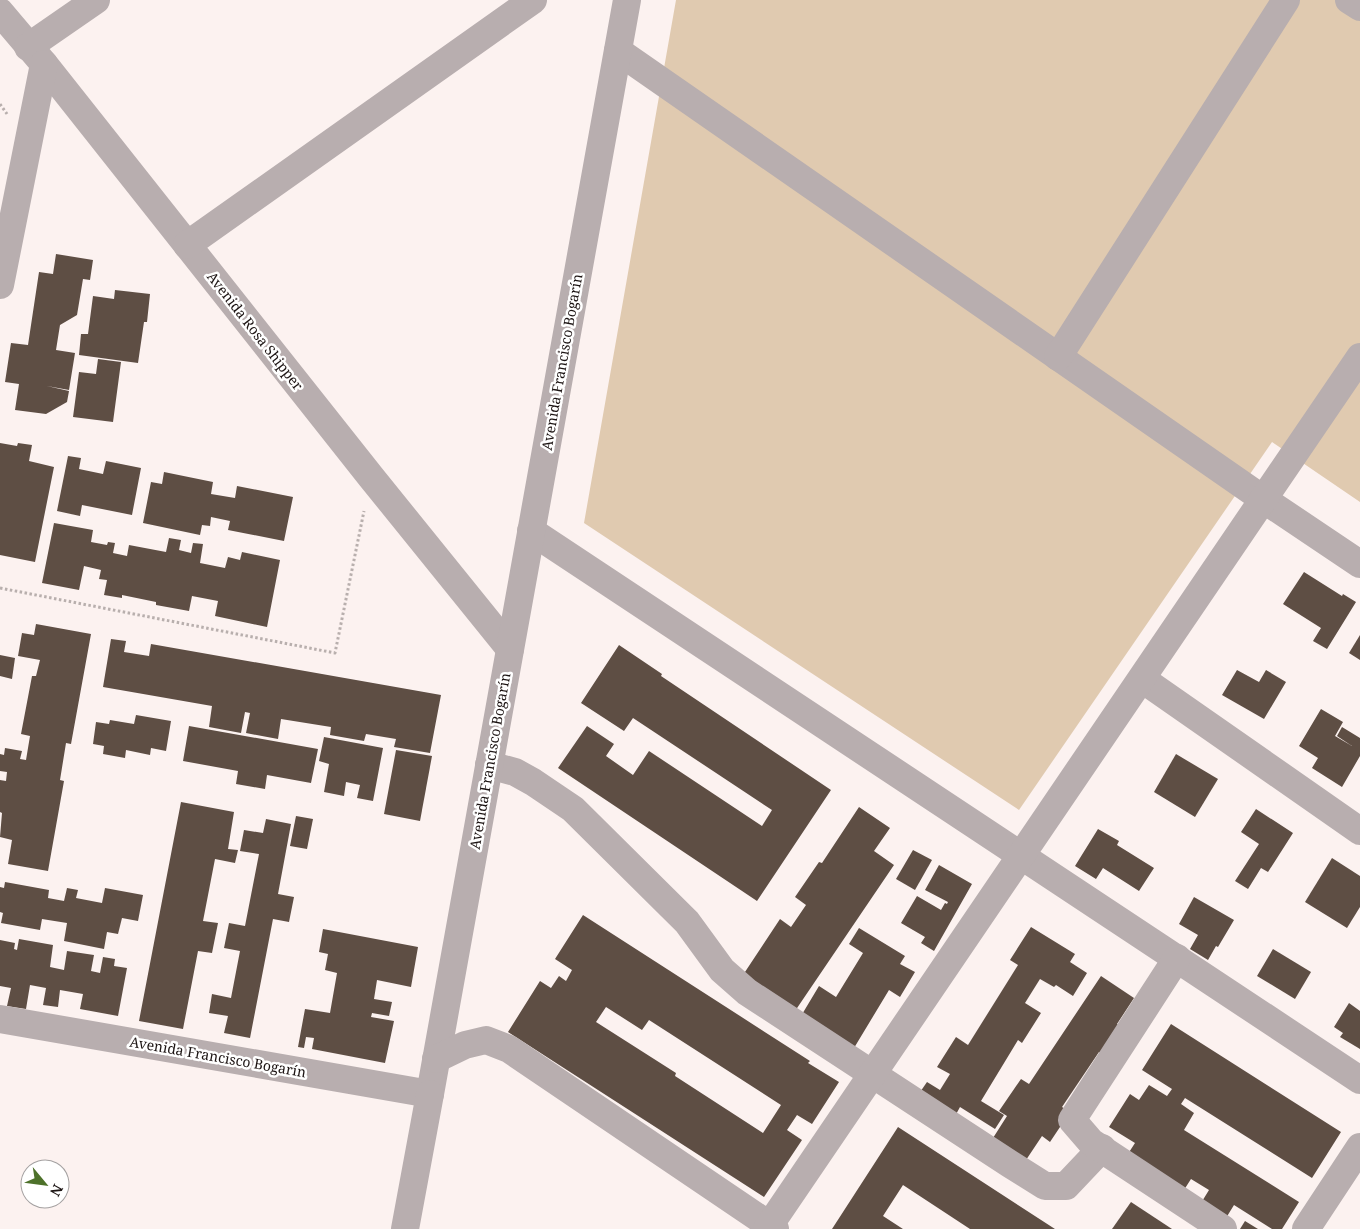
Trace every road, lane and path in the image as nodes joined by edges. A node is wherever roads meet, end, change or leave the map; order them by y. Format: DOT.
graph roads {
  1 [pos="96,0"];
  2 [pos="533,0"];
  3 [pos="626,0"];
  4 [pos="1286,0"];
  5 [pos="1349,0"];
  6 [pos="1360,8"];
  7 [pos="0,12"];
  8 [pos="618,51"];
  9 [pos="36,55"];
  10 [pos="187,245"];
  11 [pos="0,285"];
  12 [pos="1058,357"];
  13 [pos="1360,357"];
  14 [pos="370,477"];
  15 [pos="1263,500"];
  16 [pos="531,531"];
  17 [pos="1360,564"];
  18 [pos="0,588"];
  19 [pos="510,649"];
  20 [pos="1142,678"];
  21 [pos="489,765"];
  22 [pos="1360,831"];
  23 [pos="1022,855"];
  24 [pos="1177,958"];
  25 [pos="1,1025"];
  26 [pos="436,1059"];
  27 [pos="873,1074"];
  28 [pos="1360,1080"];
  29 [pos="430,1094"];
  30 [pos="1360,1147"];
  31 [pos="1102,1148"];
  32 [pos="771,1228"];
  33 [pos="405,1229"];
  34 [pos="1224,1229"];
  35 [pos="1306,1229"];
  1 -- 9 [label="street"];
  2 -- 10 [label="street"];
  3 -- 8 [label="street, Avenida Francisco Bogarín"];
  4 -- 12 [label="street"];
  5 -- 6 [label="street"];
  7 -- 9 [label="street, Avenida Rosa Shipper"];
  8 -- 12 [label="street"];
  8 -- 16 [label="street, Avenida Francisco Bogarín"];
  9 -- 10 [label="street, Avenida Rosa Shipper"];
  9 -- 11 [label="street"];
  10 -- 14 [label="street, Avenida Rosa Shipper"];
  12 -- 15 [label="street"];
  13 -- 15 [label="street"];
  14 -- 18 [label="path"];
  14 -- 19 [label="street, Avenida Rosa Shipper"];
  15 -- 17 [label="street"];
  15 -- 20 [label="street"];
  16 -- 19 [label="street, Avenida Francisco Bogarín"];
  16 -- 23 [label="street"];
  19 -- 21 [label="street, Avenida Francisco Bogarín"];
  20 -- 22 [label="street"];
  20 -- 23 [label="street"];
  21 -- 26 [label="street, Avenida Francisco Bogarín"];
  21 -- 27 [label="street"];
  23 -- 24 [label="street"];
  23 -- 27 [label="street"];
  24 -- 28 [label="street"];
  24 -- 31 [label="street"];
  25 -- 29 [label="street, Avenida Francisco Bogarín"];
  26 -- 29 [label="street, Avenida Francisco Bogarín"];
  26 -- 32 [label="street"];
  27 -- 31 [label="street"];
  27 -- 32 [label="street"];
  29 -- 33 [label="street"];
  30 -- 35 [label="street"];
  31 -- 34 [label="street"];
}
